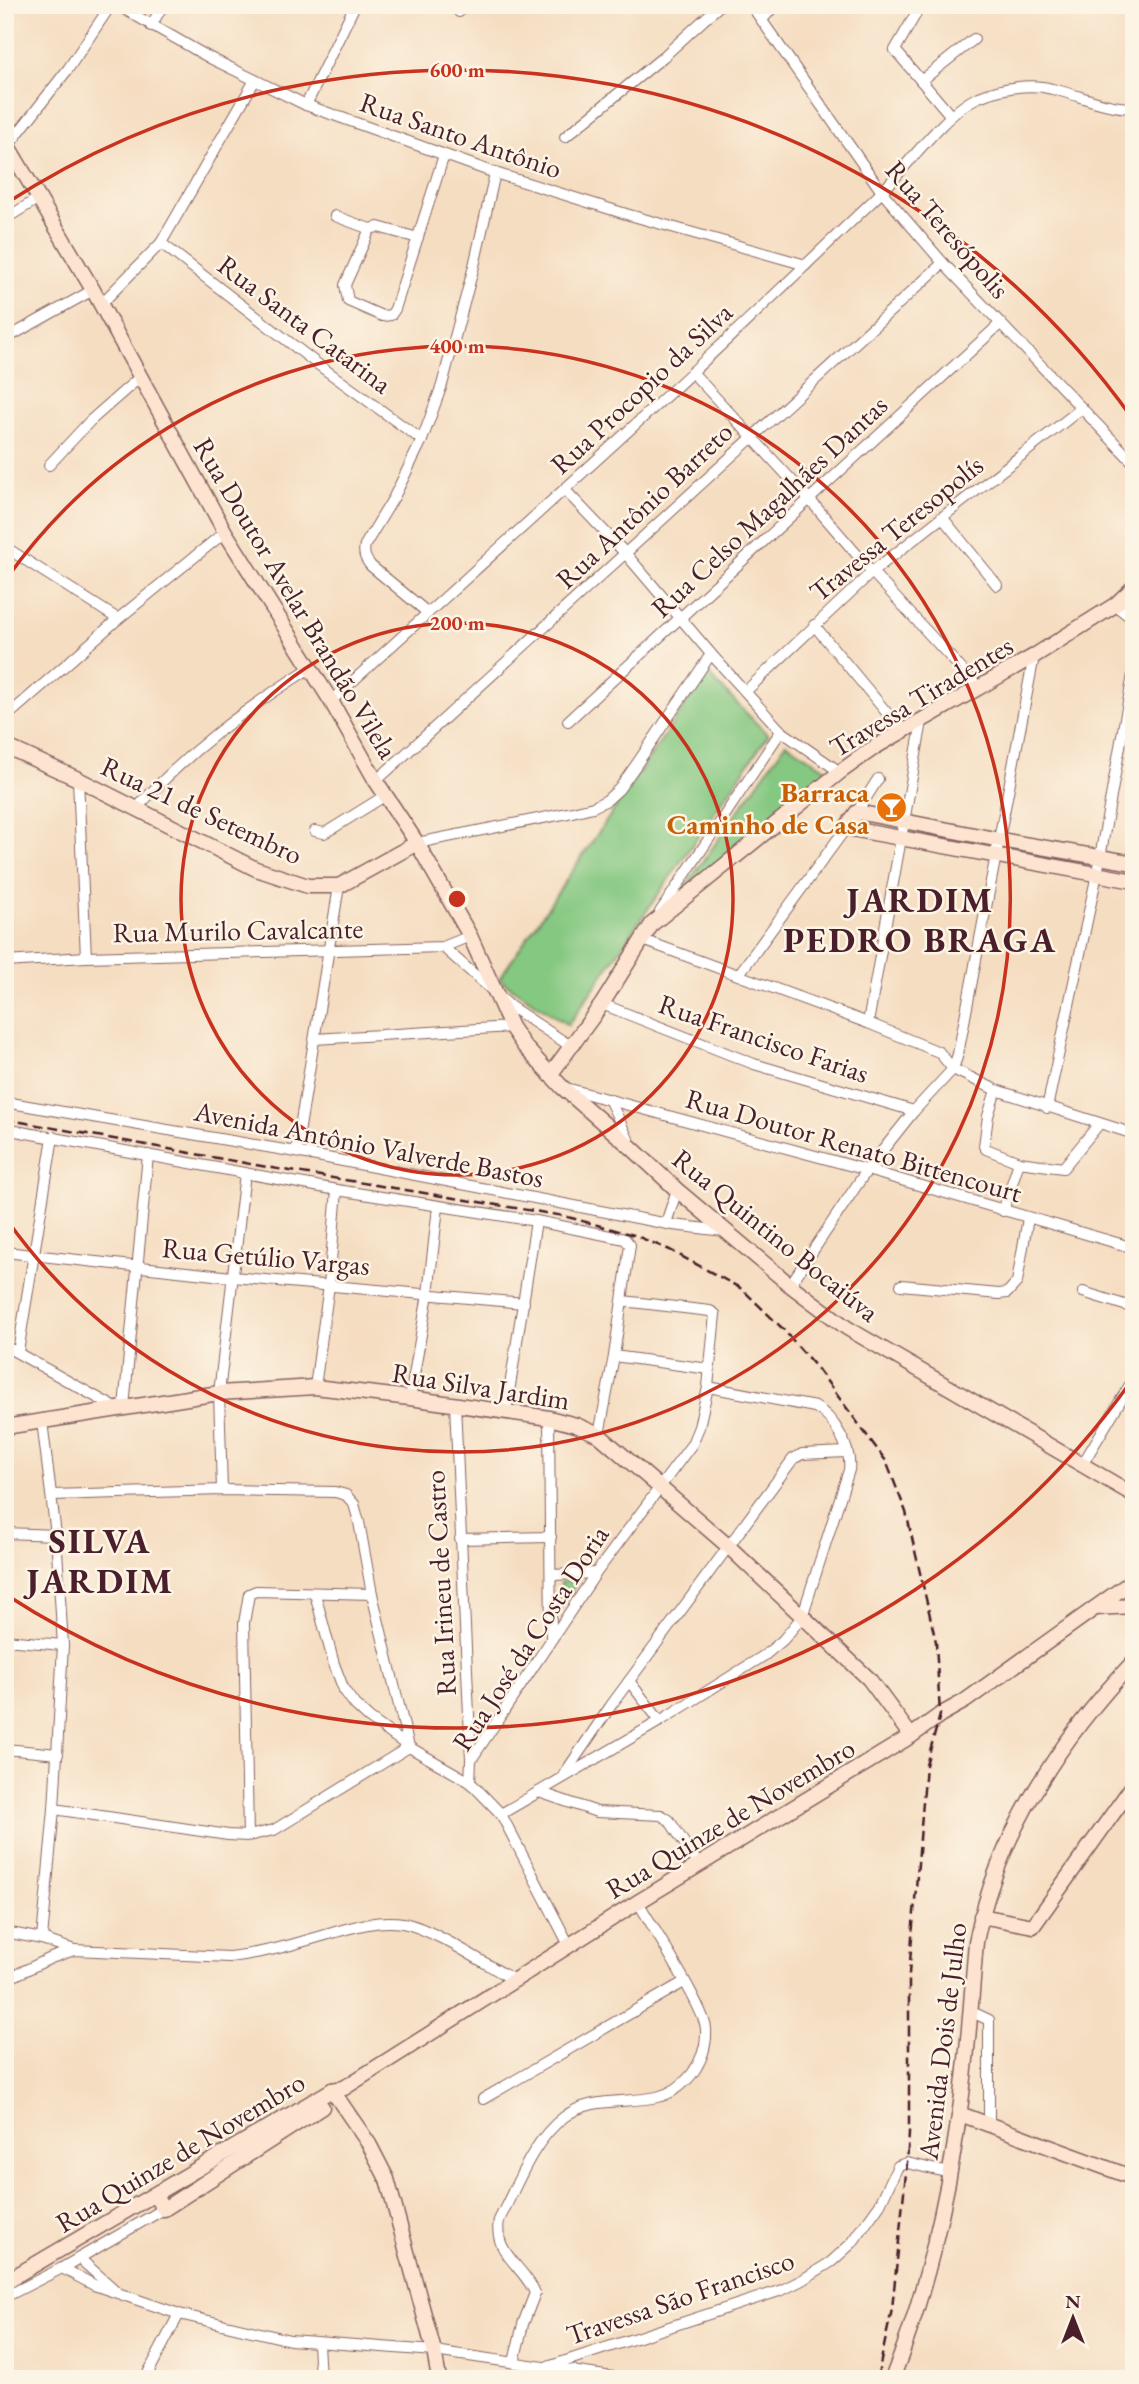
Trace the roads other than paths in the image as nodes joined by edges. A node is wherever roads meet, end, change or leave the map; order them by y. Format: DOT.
graph roads {
  1 [pos="111,5"];
  2 [pos="117,5"];
  3 [pos="163,5"];
  4 [pos="355,5"];
  5 [pos="720,5"];
  6 [pos="751,5"];
  7 [pos="775,5"];
  8 [pos="921,5"];
  9 [pos="762,20"];
  10 [pos="151,26"];
  11 [pos="974,39"];
  12 [pos="255,80"];
  13 [pos="921,81"];
  14 [pos="306,105"];
  15 [pos="1134,108"];
  16 [pos="951,116"];
  17 [pos="565,137"];
  18 [pos="8,149"];
  19 [pos="444,155"];
  20 [pos="495,173"];
  21 [pos="882,192"];
  22 [pos="39,198"];
  23 [pos="335,216"];
  24 [pos="5,219"];
  25 [pos="370,229"];
  26 [pos="418,238"];
  27 [pos="160,243"];
  28 [pos="943,263"];
  29 [pos="806,265"];
  30 [pos="93,290"];
  31 [pos="101,304"];
  32 [pos="1001,323"];
  33 [pos="5,339"];
  34 [pos="692,372"];
  35 [pos="140,377"];
  36 [pos="1082,408"];
  37 [pos="751,437"];
  38 [pos="422,440"];
  39 [pos="1134,463"];
  40 [pos="49,465"];
  41 [pos="565,491"];
  42 [pos="809,499"];
  43 [pos="942,517"];
  44 [pos="225,532"];
  45 [pos="5,547"];
  46 [pos="626,555"];
  47 [pos="872,572"];
  48 [pos="996,585"];
  49 [pos="1134,587"];
  50 [pos="1115,605"];
  51 [pos="428,612"];
  52 [pos="680,619"];
  53 [pos="118,620"];
  54 [pos="1134,620"];
  55 [pos="814,625"];
  56 [pos="710,654"];
  57 [pos="1034,656"];
  58 [pos="310,668"];
  59 [pos="1134,669"];
  60 [pos="978,687"];
  61 [pos="746,691"];
  62 [pos="331,701"];
  63 [pos="5,718"];
  64 [pos="568,721"];
  65 [pos="922,721"];
  66 [pos="781,731"];
  67 [pos="902,731"];
  68 [pos="5,746"];
  69 [pos="840,772"];
  70 [pos="78,779"];
  71 [pos="878,779"];
  72 [pos="376,781"];
  73 [pos="386,795"];
  74 [pos="136,809"];
  75 [pos="857,812"];
  76 [pos="904,821"];
  77 [pos="846,828"];
  78 [pos="315,831"];
  79 [pos="900,838"];
  80 [pos="1000,840"];
  81 [pos="417,843"];
  82 [pos="997,855"];
  83 [pos="1100,857"];
  84 [pos="1134,863"];
  85 [pos="1097,874"];
  86 [pos="1134,881"];
  87 [pos="339,886"];
  88 [pos="652,924"];
  89 [pos="470,936"];
  90 [pos="643,940"];
  91 [pos="443,947"];
  92 [pos="330,951"];
  93 [pos="86,957"];
  94 [pos="5,962"];
  95 [pos="739,974"];
  96 [pos="499,997"];
  97 [pos="602,1004"];
  98 [pos="868,1023"];
  99 [pos="511,1027"];
  100 [pos="315,1039"];
  101 [pos="572,1047"];
  102 [pos="953,1069"];
  103 [pos="550,1075"];
  104 [pos="562,1087"];
  105 [pos="996,1090"];
  106 [pos="609,1100"];
  107 [pos="5,1102"];
  108 [pos="1047,1108"];
  109 [pos="914,1111"];
  110 [pos="1099,1124"];
  111 [pos="5,1129"];
  112 [pos="1134,1135"];
  113 [pos="53,1137"];
  114 [pos="632,1148"];
  115 [pos="296,1152"];
  116 [pos="148,1155"];
  117 [pos="1019,1161"];
  118 [pos="867,1170"];
  119 [pos="245,1173"];
  120 [pos="337,1190"];
  121 [pos="677,1190"];
  122 [pos="439,1207"];
  123 [pos="1003,1211"];
  124 [pos="1028,1218"];
  125 [pos="536,1221"];
  126 [pos="666,1223"];
  127 [pos="724,1231"];
  128 [pos="1134,1248"];
  129 [pos="5,1252"];
  130 [pos="34,1256"];
  131 [pos="136,1267"];
  132 [pos="232,1277"];
  133 [pos="329,1285"];
  134 [pos="790,1285"];
  135 [pos="901,1285"];
  136 [pos="1083,1292"];
  137 [pos="428,1294"];
  138 [pos="623,1301"];
  139 [pos="524,1303"];
  140 [pos="1134,1308"];
  141 [pos="5,1346"];
  142 [pos="18,1352"];
  143 [pos="614,1356"];
  144 [pos="709,1369"];
  145 [pos="1134,1378"];
  146 [pos="315,1387"];
  147 [pos="708,1387"];
  148 [pos="219,1393"];
  149 [pos="410,1398"];
  150 [pos="455,1404"];
  151 [pos="120,1407"];
  152 [pos="506,1411"];
  153 [pos="549,1418"];
  154 [pos="42,1421"];
  155 [pos="5,1427"];
  156 [pos="599,1435"];
  157 [pos="848,1452"];
  158 [pos="1082,1465"];
  159 [pos="659,1487"];
  160 [pos="222,1490"];
  161 [pos="1129,1492"];
  162 [pos="52,1495"];
  163 [pos="1134,1502"];
  164 [pos="5,1533"];
  165 [pos="57,1535"];
  166 [pos="551,1537"];
  167 [pos="460,1539"];
  168 [pos="728,1546"];
  169 [pos="596,1573"];
  170 [pos="552,1574"];
  171 [pos="1134,1580"];
  172 [pos="315,1594"];
  173 [pos="372,1594"];
  174 [pos="1134,1606"];
  175 [pos="1094,1608"];
  176 [pos="802,1617"];
  177 [pos="551,1639"];
  178 [pos="5,1640"];
  179 [pos="63,1645"];
  180 [pos="1134,1661"];
  181 [pos="629,1681"];
  182 [pos="660,1721"];
  183 [pos="911,1736"];
  184 [pos="409,1747"];
  185 [pos="5,1749"];
  186 [pos="58,1754"];
  187 [pos="471,1760"];
  188 [pos="563,1777"];
  189 [pos="470,1782"];
  190 [pos="1134,1784"];
  191 [pos="539,1792"];
  192 [pos="54,1809"];
  193 [pos="501,1814"];
  194 [pos="248,1836"];
  195 [pos="699,1865"];
  196 [pos="638,1902"];
  197 [pos="981,1916"];
  198 [pos="5,1932"];
  199 [pos="42,1939"];
  200 [pos="569,1945"];
  201 [pos="74,1950"];
  202 [pos="5,1980"];
  203 [pos="514,1980"];
  204 [pos="684,1982"];
  205 [pos="970,2011"];
  206 [pos="338,2092"];
  207 [pos="483,2099"];
  208 [pos="960,2114"];
  209 [pos="989,2126"];
  210 [pos="1134,2156"];
  211 [pos="950,2173"];
  212 [pos="205,2174"];
  213 [pos="1131,2177"];
  214 [pos="155,2196"];
  215 [pos="164,2209"];
  216 [pos="79,2258"];
  217 [pos="62,2268"];
  218 [pos="5,2282"];
  219 [pos="117,2292"];
  220 [pos="5,2297"];
  221 [pos="179,2314"];
  222 [pos="318,2343"];
  223 [pos="434,2351"];
  224 [pos="514,2362"];
  225 [pos="549,2367"];
  226 [pos="573,2370"];
  227 [pos="145,2379"];
  228 [pos="320,2379"];
  229 [pos="439,2379"];
  230 [pos="511,2379"];
  231 [pos="555,2379"];
  232 [pos="626,2379"];
  233 [pos="892,2379"];
  1 -- 18 [label="street"];
  2 -- 10 [label="street, Rua Santo Antônio"];
  3 -- 10 [label="street"];
  4 -- 14 [label="street"];
  5 -- 17 [label="street"];
  6 -- 9 [label="street, Rua Teresópolis"];
  7 -- 9 [label="street"];
  8 -- 13 [label="street"];
  9 -- 21 [label="street, Rua Teresópolis"];
  10 -- 12 [label="street, Rua Santo Antônio"];
  11 -- 13 [label="street"];
  12 -- 14 [label="street, Rua Santo Antônio"];
  12 -- 27 [label="street"];
  13 -- 16 [label="street"];
  14 -- 19 [label="street, Rua Santo Antônio"];
  15 -- 16 [label="street, Rua Procopio da Silva"];
  16 -- 21 [label="street, Rua Procopio da Silva"];
  18 -- 22 [label="street, Rua Doutor Avelar Brandão Vilela"];
  19 -- 20 [label="street, Rua Santo Antônio"];
  19 -- 26 [label="street"];
  20 -- 29 [label="street, Rua Santo Antônio"];
  20 -- 38 [label="street"];
  21 -- 28 [label="street, Rua Teresópolis"];
  21 -- 29 [label="street, Rua Procopio da Silva"];
  22 -- 24 [label="street"];
  22 -- 30 [label="street, Rua Doutor Avelar Brandão Vilela"];
  23 -- 25 [label="street"];
  25 -- 26 [label="street"];
  25 -- 26 [label="street"];
  27 -- 31 [label="street"];
  27 -- 38 [label="street, Rua Santa Catarina"];
  28 -- 32 [label="street, Rua Teresópolis"];
  28 -- 37 [label="street, Rua Antônio Barreto"];
  29 -- 34 [label="street, Rua Procopio da Silva"];
  30 -- 31 [label="street, Rua Doutor Avelar Brandão Vilela"];
  30 -- 33 [label="street"];
  31 -- 35 [label="street, Rua Doutor Avelar Brandão Vilela"];
  32 -- 36 [label="street, Rua Teresópolis"];
  32 -- 42 [label="street, Rua Celso Magalhães Dantas"];
  34 -- 37 [label="street"];
  34 -- 41 [label="street, Rua Procopio da Silva"];
  35 -- 40 [label="street"];
  35 -- 44 [label="street, Rua Doutor Avelar Brandão Vilela"];
  36 -- 39 [label="street, Rua Teresópolis"];
  36 -- 43 [label="street, Travessa Teresopolís"];
  37 -- 42 [label="street"];
  37 -- 46 [label="street, Rua Antônio Barreto"];
  38 -- 51 [label="street"];
  41 -- 46 [label="street"];
  41 -- 51 [label="street, Rua Procopio da Silva"];
  42 -- 47 [label="street"];
  42 -- 52 [label="street, Rua Celso Magalhães Dantas"];
  43 -- 47 [label="street, Travessa Teresopolís"];
  43 -- 48 [label="street"];
  44 -- 53 [label="street"];
  44 -- 58 [label="street, Rua Doutor Avelar Brandão Vilela"];
  45 -- 53 [label="street"];
  46 -- 52 [label="street"];
  46 -- 72 [label="street, Rua Antônio Barreto"];
  47 -- 55 [label="street, Travessa Teresopolís"];
  47 -- 60 [label="street"];
  49 -- 50 [label="street, Travessa Tiradentes"];
  50 -- 54 [label="street"];
  50 -- 57 [label="street, Travessa Tiradentes"];
  51 -- 62 [label="street, Rua Procopio da Silva"];
  52 -- 56 [label="street"];
  52 -- 64 [label="street, Rua Celso Magalhães Dantas"];
  53 -- 63 [label="street"];
  55 -- 61 [label="street, Travessa Teresopolís"];
  55 -- 67 [label="street"];
  56 -- 61 [label="street"];
  56 -- 81 [label="street"];
  57 -- 60 [label="street, Travessa Tiradentes"];
  57 -- 80 [label="street"];
  58 -- 62 [label="street, Rua Doutor Avelar Brandão Vilela"];
  58 -- 74 [label="street"];
  59 -- 83 [label="street"];
  60 -- 65 [label="street, Travessa Tiradentes"];
  61 -- 66 [label="street"];
  62 -- 72 [label="street, Rua Doutor Avelar Brandão Vilela"];
  65 -- 67 [label="street, Travessa Tiradentes"];
  65 -- 76 [label="street"];
  66 -- 69 [label="street"];
  66 -- 88 [label="street"];
  67 -- 69 [label="street, Travessa Tiradentes"];
  68 -- 70 [label="street, Rua 21 de Setembro"];
  69 -- 88 [label="street, Travessa Tiradentes"];
  70 -- 74 [label="street, Rua 21 de Setembro"];
  70 -- 93 [label="street"];
  71 -- 75 [label="street"];
  72 -- 73 [label="street, Rua Doutor Avelar Brandão Vilela"];
  73 -- 78 [label="street"];
  73 -- 81 [label="street, Rua Doutor Avelar Brandão Vilela"];
  74 -- 87 [label="street, Rua 21 de Setembro"];
  75 -- 76 [label="street"];
  75 -- 77 [label="street"];
  76 -- 79 [label="street"];
  76 -- 80 [label="street"];
  77 -- 79 [label="street"];
  77 -- 95 [label="street"];
  79 -- 82 [label="street"];
  79 -- 98 [label="street"];
  80 -- 82 [label="street"];
  80 -- 83 [label="street"];
  81 -- 87 [label="street"];
  81 -- 89 [label="street, Rua Doutor Avelar Brandão Vilela"];
  82 -- 85 [label="street"];
  82 -- 102 [label="street"];
  83 -- 84 [label="street"];
  83 -- 85 [label="street"];
  85 -- 86 [label="street"];
  85 -- 108 [label="street"];
  87 -- 92 [label="street"];
  88 -- 90 [label="street, Travessa Tiradentes"];
  89 -- 91 [label="street, Rua Murilo Cavalcante"];
  89 -- 96 [label="street, Rua Doutor Avelar Brandão Vilela"];
  90 -- 95 [label="street"];
  90 -- 97 [label="street, Travessa Tiradentes"];
  91 -- 92 [label="street, Rua Murilo Cavalcante"];
  91 -- 96 [label="street"];
  92 -- 93 [label="street, Rua Murilo Cavalcante"];
  92 -- 100 [label="street"];
  93 -- 94 [label="street, Rua Murilo Cavalcante"];
  95 -- 98 [label="street"];
  96 -- 99 [label="street, Rua Doutor Avelar Brandão Vilela"];
  96 -- 101 [label="street"];
  97 -- 101 [label="street, Travessa Tiradentes"];
  97 -- 109 [label="street, Rua Francisco Farias"];
  98 -- 102 [label="street"];
  99 -- 100 [label="street"];
  99 -- 103 [label="street, Rua Doutor Avelar Brandão Vilela"];
  100 -- 115 [label="street"];
  101 -- 103 [label="street, Travessa Tiradentes"];
  102 -- 105 [label="street"];
  102 -- 109 [label="street"];
  103 -- 104 [label="street, Rua Quintino Bocaiúva"];
  104 -- 106 [label="street, Rua Doutor Renato Bittencourt"];
  104 -- 114 [label="street, Rua Quintino Bocaiúva"];
  105 -- 108 [label="street"];
  105 -- 117 [label="street, Rua Doutor Renato Bittencourt"];
  106 -- 114 [label="street"];
  106 -- 118 [label="street, Rua Doutor Renato Bittencourt"];
  107 -- 115 [label="street, Avenida Antônio Valverde Bastos"];
  108 -- 110 [label="street"];
  109 -- 118 [label="street"];
  110 -- 112 [label="street"];
  110 -- 117 [label="street, Rua Doutor Renato Bittencourt"];
  111 -- 113 [label="street, Avenida Antônio Valverde Bastos"];
  113 -- 116 [label="street, Avenida Antônio Valverde Bastos"];
  113 -- 130 [label="street"];
  114 -- 121 [label="street, Rua Quintino Bocaiúva"];
  115 -- 126 [label="street, Avenida Antônio Valverde Bastos"];
  116 -- 119 [label="street, Avenida Antônio Valverde Bastos"];
  116 -- 131 [label="street"];
  117 -- 123 [label="street"];
  118 -- 123 [label="street, Rua Doutor Renato Bittencourt"];
  118 -- 134 [label="street"];
  119 -- 120 [label="street, Avenida Antônio Valverde Bastos"];
  119 -- 132 [label="street"];
  120 -- 122 [label="street, Avenida Antônio Valverde Bastos"];
  120 -- 133 [label="street"];
  121 -- 126 [label="street"];
  121 -- 127 [label="street, Rua Quintino Bocaiúva"];
  122 -- 125 [label="street, Avenida Antônio Valverde Bastos"];
  122 -- 137 [label="street"];
  123 -- 124 [label="street, Rua Doutor Renato Bittencourt"];
  124 -- 128 [label="street, Rua Doutor Renato Bittencourt"];
  124 -- 135 [label="street"];
  125 -- 138 [label="street, Avenida Antônio Valverde Bastos"];
  125 -- 139 [label="street"];
  126 -- 127 [label="street, Avenida Antônio Valverde Bastos"];
  127 -- 134 [label="street, Rua Quintino Bocaiúva"];
  129 -- 130 [label="street, Rua Getúlio Vargas"];
  130 -- 131 [label="street, Rua Getúlio Vargas"];
  130 -- 142 [label="street"];
  131 -- 132 [label="street, Rua Getúlio Vargas"];
  131 -- 151 [label="street"];
  132 -- 133 [label="street, Rua Getúlio Vargas"];
  132 -- 148 [label="street"];
  133 -- 137 [label="street, Rua Getúlio Vargas"];
  133 -- 146 [label="street"];
  134 -- 158 [label="street, Rua Quintino Bocaiúva"];
  136 -- 140 [label="street"];
  137 -- 139 [label="street, Rua Getúlio Vargas"];
  137 -- 149 [label="street"];
  138 -- 143 [label="street"];
  138 -- 144 [label="street, Rua José da Costa Doria"];
  139 -- 152 [label="street"];
  141 -- 142 [label="street"];
  142 -- 151 [label="street"];
  143 -- 144 [label="street"];
  143 -- 156 [label="street"];
  144 -- 147 [label="street, Rua José da Costa Doria"];
  145 -- 158 [label="street"];
  146 -- 148 [label="street, Rua Silva Jardim"];
  146 -- 149 [label="street, Rua Silva Jardim"];
  147 -- 157 [label="street"];
  147 -- 159 [label="street, Rua José da Costa Doria"];
  148 -- 151 [label="street, Rua Silva Jardim"];
  148 -- 160 [label="street"];
  149 -- 150 [label="street, Rua Silva Jardim"];
  150 -- 152 [label="street, Rua Silva Jardim"];
  150 -- 167 [label="street, Rua Irineu de Castro"];
  151 -- 154 [label="street, Rua Silva Jardim"];
  152 -- 153 [label="street, Rua Silva Jardim"];
  153 -- 156 [label="street, Rua Silva Jardim"];
  153 -- 166 [label="street"];
  154 -- 155 [label="street, Rua Silva Jardim"];
  154 -- 162 [label="street"];
  156 -- 159 [label="street, Rua Silva Jardim"];
  157 -- 168 [label="street"];
  157 -- 176 [label="street"];
  158 -- 161 [label="street, Rua Quintino Bocaiúva"];
  159 -- 168 [label="street, Rua Silva Jardim"];
  159 -- 169 [label="street, Rua José da Costa Doria"];
  160 -- 162 [label="street"];
  160 -- 173 [label="street"];
  161 -- 163 [label="street"];
  162 -- 165 [label="street"];
  164 -- 165 [label="street"];
  165 -- 179 [label="street"];
  166 -- 167 [label="street"];
  166 -- 170 [label="street"];
  167 -- 187 [label="street, Rua Irineu de Castro"];
  168 -- 176 [label="street, Rua Silva Jardim"];
  168 -- 181 [label="street"];
  169 -- 170 [label="street"];
  169 -- 177 [label="street, Rua José da Costa Doria"];
  170 -- 177 [label="street"];
  171 -- 175 [label="street, Rua Quinze de Novembro"];
  172 -- 173 [label="street"];
  172 -- 184 [label="street"];
  172 -- 194 [label="street"];
  173 -- 184 [label="street"];
  174 -- 175 [label="street"];
  175 -- 183 [label="street, Rua Quinze de Novembro"];
  176 -- 182 [label="street"];
  176 -- 183 [label="street, Rua Silva Jardim"];
  177 -- 187 [label="street, Rua José da Costa Doria"];
  178 -- 179 [label="street"];
  179 -- 186 [label="street"];
  180 -- 197 [label="street, Avenida Dois de Julho"];
  181 -- 182 [label="street"];
  181 -- 188 [label="street"];
  182 -- 188 [label="street"];
  183 -- 195 [label="street, Rua Quinze de Novembro"];
  184 -- 189 [label="street"];
  184 -- 194 [label="street"];
  185 -- 186 [label="street"];
  186 -- 192 [label="street"];
  187 -- 189 [label="street, Rua José da Costa Doria"];
  188 -- 191 [label="street"];
  189 -- 193 [label="street"];
  190 -- 197 [label="street"];
  191 -- 193 [label="street"];
  191 -- 195 [label="street"];
  192 -- 194 [label="street"];
  192 -- 199 [label="street"];
  193 -- 200 [label="street"];
  195 -- 196 [label="street, Rua Quinze de Novembro"];
  196 -- 200 [label="street, Rua Quinze de Novembro"];
  196 -- 204 [label="street"];
  197 -- 205 [label="street, Avenida Dois de Julho"];
  198 -- 199 [label="street"];
  199 -- 201 [label="street"];
  200 -- 203 [label="street, Rua Quinze de Novembro"];
  201 -- 202 [label="street"];
  201 -- 203 [label="street"];
  203 -- 206 [label="street, Rua Quinze de Novembro"];
  204 -- 207 [label="street"];
  204 -- 224 [label="street"];
  205 -- 208 [label="street, Avenida Dois de Julho"];
  205 -- 209 [label="street"];
  206 -- 212 [label="street, Rua Quinze de Novembro"];
  206 -- 223 [label="street"];
  208 -- 209 [label="street"];
  208 -- 211 [label="street, Avenida Dois de Julho"];
  209 -- 213 [label="street"];
  210 -- 213 [label="street"];
  211 -- 225 [label="street, Travessa São Francisco"];
  211 -- 233 [label="street, Avenida Dois de Julho"];
  212 -- 214 [label="street, Rua Quinze de Novembro"];
  212 -- 215 [label="street, Rua Quinze de Novembro"];
  214 -- 215 [label="street"];
  214 -- 218 [label="street, Rua Quinze de Novembro"];
  215 -- 216 [label="street"];
  216 -- 217 [label="street"];
  216 -- 219 [label="street"];
  217 -- 219 [label="street"];
  217 -- 220 [label="street"];
  219 -- 221 [label="street"];
  221 -- 222 [label="street"];
  221 -- 227 [label="street"];
  222 -- 223 [label="street"];
  222 -- 228 [label="street"];
  223 -- 224 [label="street"];
  223 -- 229 [label="street"];
  224 -- 225 [label="street"];
  225 -- 226 [label="street"];
  225 -- 230 [label="street, Travessa São Francisco"];
  226 -- 231 [label="street"];
  226 -- 232 [label="street"];
}
